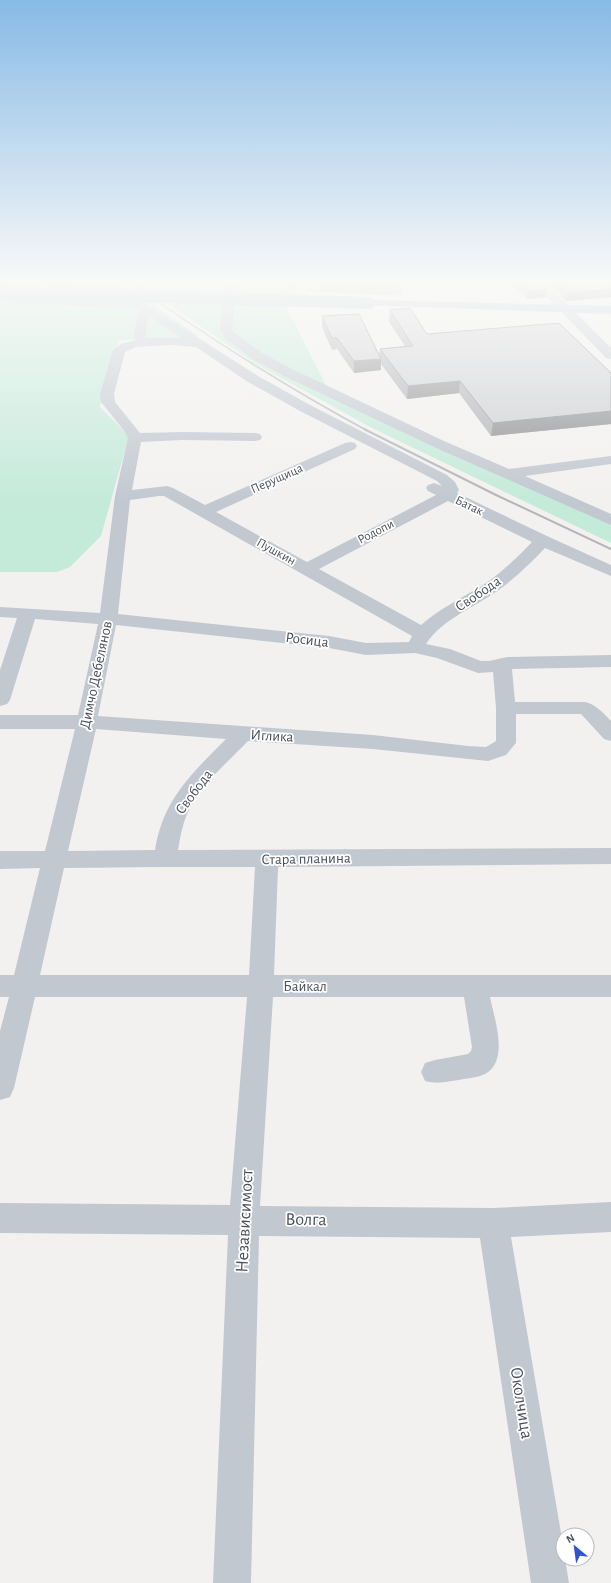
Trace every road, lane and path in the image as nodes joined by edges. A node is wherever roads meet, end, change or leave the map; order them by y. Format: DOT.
graph roads {
  1 [pos="118,354"];
  2 [pos="216,354"];
  3 [pos="255,354"];
  4 [pos="329,436"];
  5 [pos="255,437"];
  6 [pos="135,438"];
  7 [pos="350,446"];
  8 [pos="611,460"];
  9 [pos="507,474"];
  10 [pos="447,495"];
  11 [pos="123,496"];
  12 [pos="203,512"];
  13 [pos="611,520"];
  14 [pos="543,541"];
  15 [pos="306,569"];
  16 [pos="611,571"];
  17 [pos="0,612"];
  18 [pos="28,612"];
  19 [pos="108,619"];
  20 [pos="419,641"];
  21 [pos="611,661"];
  22 [pos="502,664"];
  23 [pos="0,700"];
  24 [pos="506,708"];
  25 [pos="0,722"];
  26 [pos="87,722"];
  27 [pos="243,734"];
  28 [pos="611,734"];
  29 [pos="611,856"];
  30 [pos="267,859"];
  31 [pos="0,860"];
  32 [pos="54,860"];
  33 [pos="165,860"];
  34 [pos="12,986"];
  35 [pos="261,986"];
  36 [pos="475,986"];
  37 [pos="611,986"];
  38 [pos="435,1072"];
  39 [pos="0,1088"];
  40 [pos="611,1217"];
  41 [pos="0,1218"];
  42 [pos="244,1220"];
  43 [pos="492,1223"];
  44 [pos="232,1583"];
  45 [pos="550,1583"];
  1 -- 6 [label="street"];
  2 -- 10 [label="street"];
  3 -- 9 [label="street"];
  4 -- 7 [label="street, Батак"];
  5 -- 6 [label="street"];
  6 -- 11 [label="street, Димчо Дебелянов"];
  7 -- 10 [label="street, Батак"];
  7 -- 12 [label="street, Перущица"];
  8 -- 9 [label="street"];
  9 -- 13 [label="street"];
  10 -- 14 [label="street, Батак"];
  10 -- 15 [label="street, Родопи"];
  11 -- 12 [label="street, Пушкин"];
  11 -- 19 [label="street, Димчо Дебелянов"];
  12 -- 15 [label="street, Пушкин"];
  14 -- 16 [label="street, Батак"];
  14 -- 20 [label="street, Свобода"];
  15 -- 20 [label="street, Пушкин"];
  17 -- 18 [label="street, Росица"];
  18 -- 19 [label="street, Росица"];
  18 -- 23 [label="street"];
  19 -- 20 [label="street, Росица"];
  19 -- 26 [label="street, Димчо Дебелянов"];
  20 -- 22 [label="street, Росица"];
  21 -- 22 [label="street, Росица"];
  22 -- 24 [label="street"];
  24 -- 27 [label="street, Иглика"];
  24 -- 28 [label="street"];
  25 -- 26 [label="street, Иглика"];
  26 -- 27 [label="street, Иглика"];
  26 -- 32 [label="street, Димчо Дебелянов"];
  27 -- 33 [label="street, Свобода"];
  29 -- 30 [label="street, Стара планина"];
  30 -- 33 [label="street, Стара планина"];
  30 -- 35 [label="street, Независимост"];
  31 -- 32 [label="street, Стара планина"];
  32 -- 33 [label="street, Стара планина"];
  32 -- 34 [label="street, Димчо Дебелянов"];
  34 -- 35 [label="street, Байкал"];
  34 -- 39 [label="street, Димчо Дебелянов"];
  35 -- 36 [label="street, Байкал"];
  35 -- 42 [label="street, Независимост"];
  36 -- 37 [label="street, Байкал"];
  36 -- 38 [label="street"];
  40 -- 43 [label="street, Волга"];
  41 -- 42 [label="street, Волга"];
  42 -- 43 [label="street, Волга"];
  42 -- 44 [label="street, Независимост"];
  43 -- 45 [label="street, Околчица"];
}
